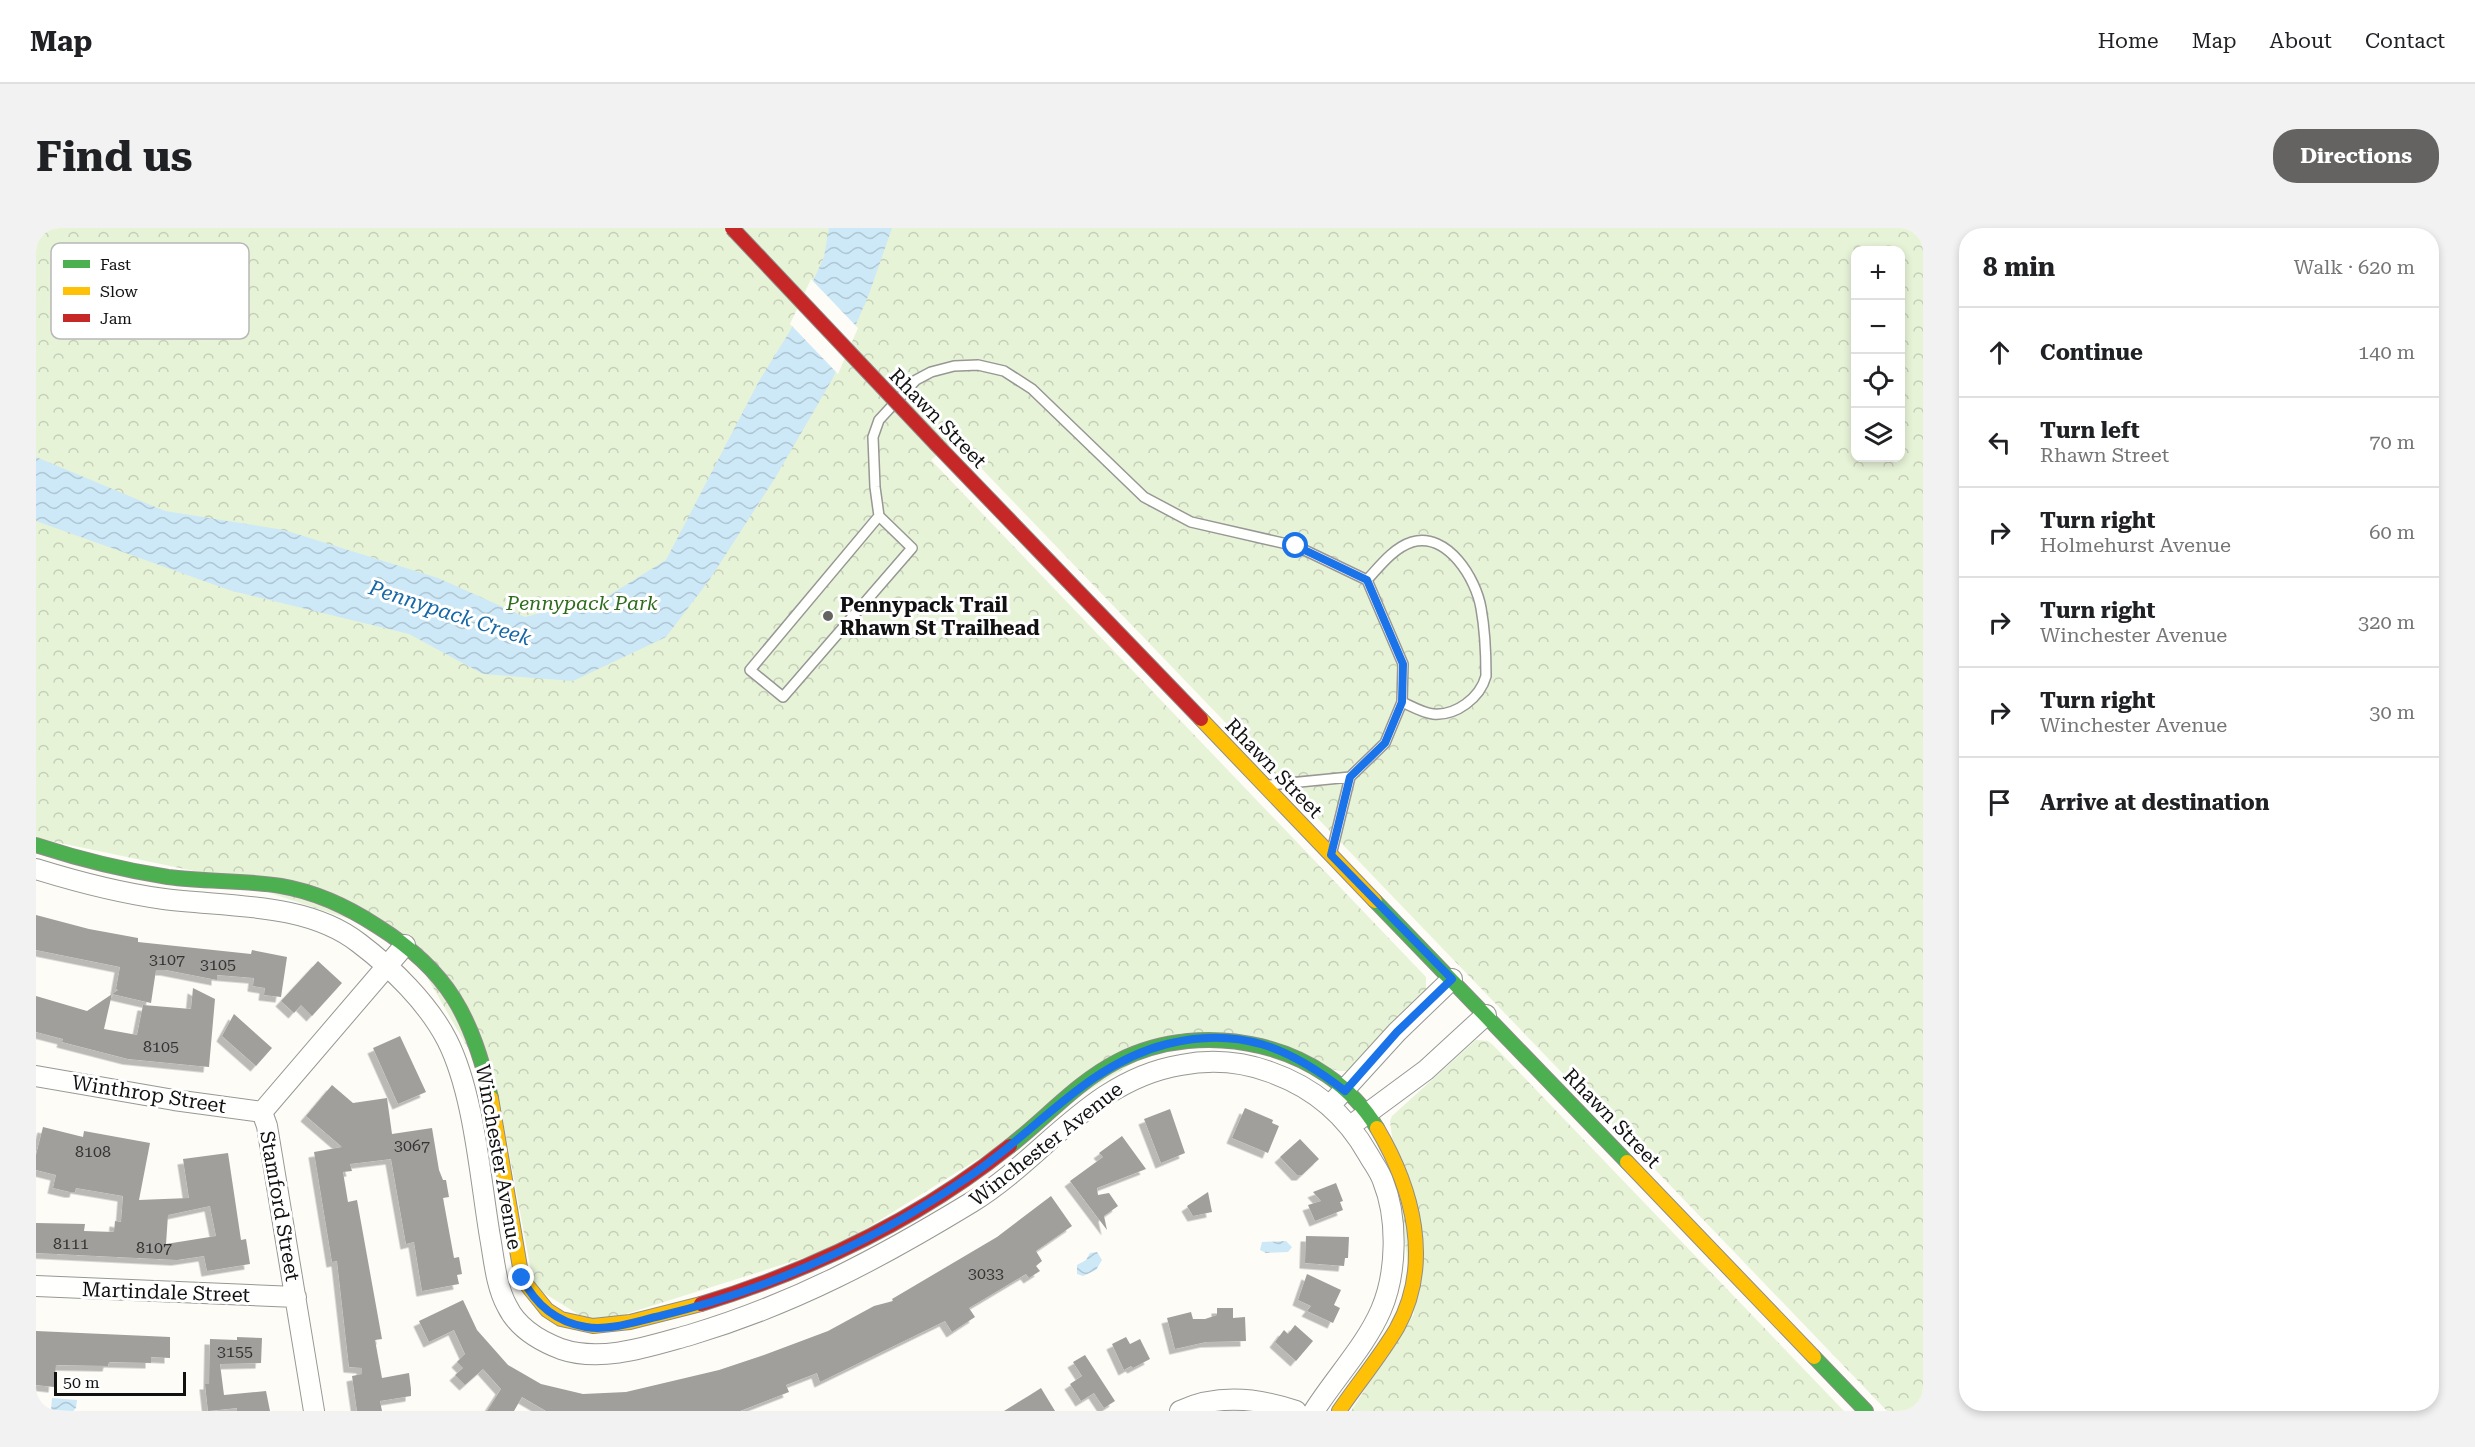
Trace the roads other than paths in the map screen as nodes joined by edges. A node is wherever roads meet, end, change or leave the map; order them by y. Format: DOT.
graph roads {
  1 [pos="732,228"];
  2 [pos="879,516"];
  3 [pos="1367,580"];
  4 [pos="1402,702"];
  5 [pos="1350,777"];
  6 [pos="1263,785"];
  7 [pos="36,844"];
  8 [pos="1331,855"];
  9 [pos="36,869"];
  10 [pos="405,945"];
  11 [pos="386,967"];
  12 [pos="1452,979"];
  13 [pos="1486,1015"];
  14 [pos="36,1076"];
  15 [pos="1338,1098"];
  16 [pos="262,1112"];
  17 [pos="1366,1114"];
  18 [pos="1350,1127"];
  19 [pos="972,1175"];
  20 [pos="985,1194"];
  21 [pos="36,1286"];
  22 [pos="296,1298"];
  23 [pos="597,1328"];
  24 [pos="595,1354"];
  25 [pos="314,1411"];
  26 [pos="1180,1411"];
  27 [pos="1296,1411"];
  28 [pos="1314,1411"];
  29 [pos="1339,1411"];
  30 [pos="1866,1411"];
  1 -- 6 [label="street, Rhawn Street, bridge"];
  2 -- 2 [label="lane"];
  2 -- 3 [label="lane"];
  3 -- 4 [label="lane"];
  3 -- 4 [label="lane"];
  4 -- 5 [label="lane"];
  5 -- 6 [label="lane"];
  5 -- 8 [label="lane"];
  6 -- 8 [label="street, Rhawn Street"];
  7 -- 10 [label="street, Winchester Avenue"];
  8 -- 12 [label="street, Rhawn Street"];
  9 -- 11 [label="street, Winchester Avenue"];
  10 -- 11 [label="street, Stamford Street"];
  10 -- 23 [label="street, Winchester Avenue"];
  11 -- 16 [label="street, Stamford Street"];
  11 -- 24 [label="street, Winchester Avenue"];
  12 -- 13 [label="street, Rhawn Street"];
  12 -- 15 [label="street"];
  13 -- 17 [label="street"];
  13 -- 30 [label="street, Rhawn Street"];
  14 -- 16 [label="street, Winthrop Street"];
  15 -- 17 [label="street, Winchester Avenue"];
  15 -- 18 [label="street, Winchester Avenue"];
  15 -- 19 [label="street, Winchester Avenue"];
  15 -- 20 [label="street, Winchester Avenue"];
  16 -- 22 [label="street, Stamford Street"];
  17 -- 18 [label="street"];
  17 -- 29 [label="street, Winchester Avenue"];
  18 -- 28 [label="street, Winchester Avenue"];
  19 -- 20 [label="street"];
  19 -- 23 [label="street, Winchester Avenue"];
  20 -- 24 [label="street, Winchester Avenue"];
  21 -- 22 [label="street, Martindale Street"];
  22 -- 25 [label="street, Stamford Street"];
  23 -- 24 [label="street"];
  26 -- 27 [label="street"];
}
